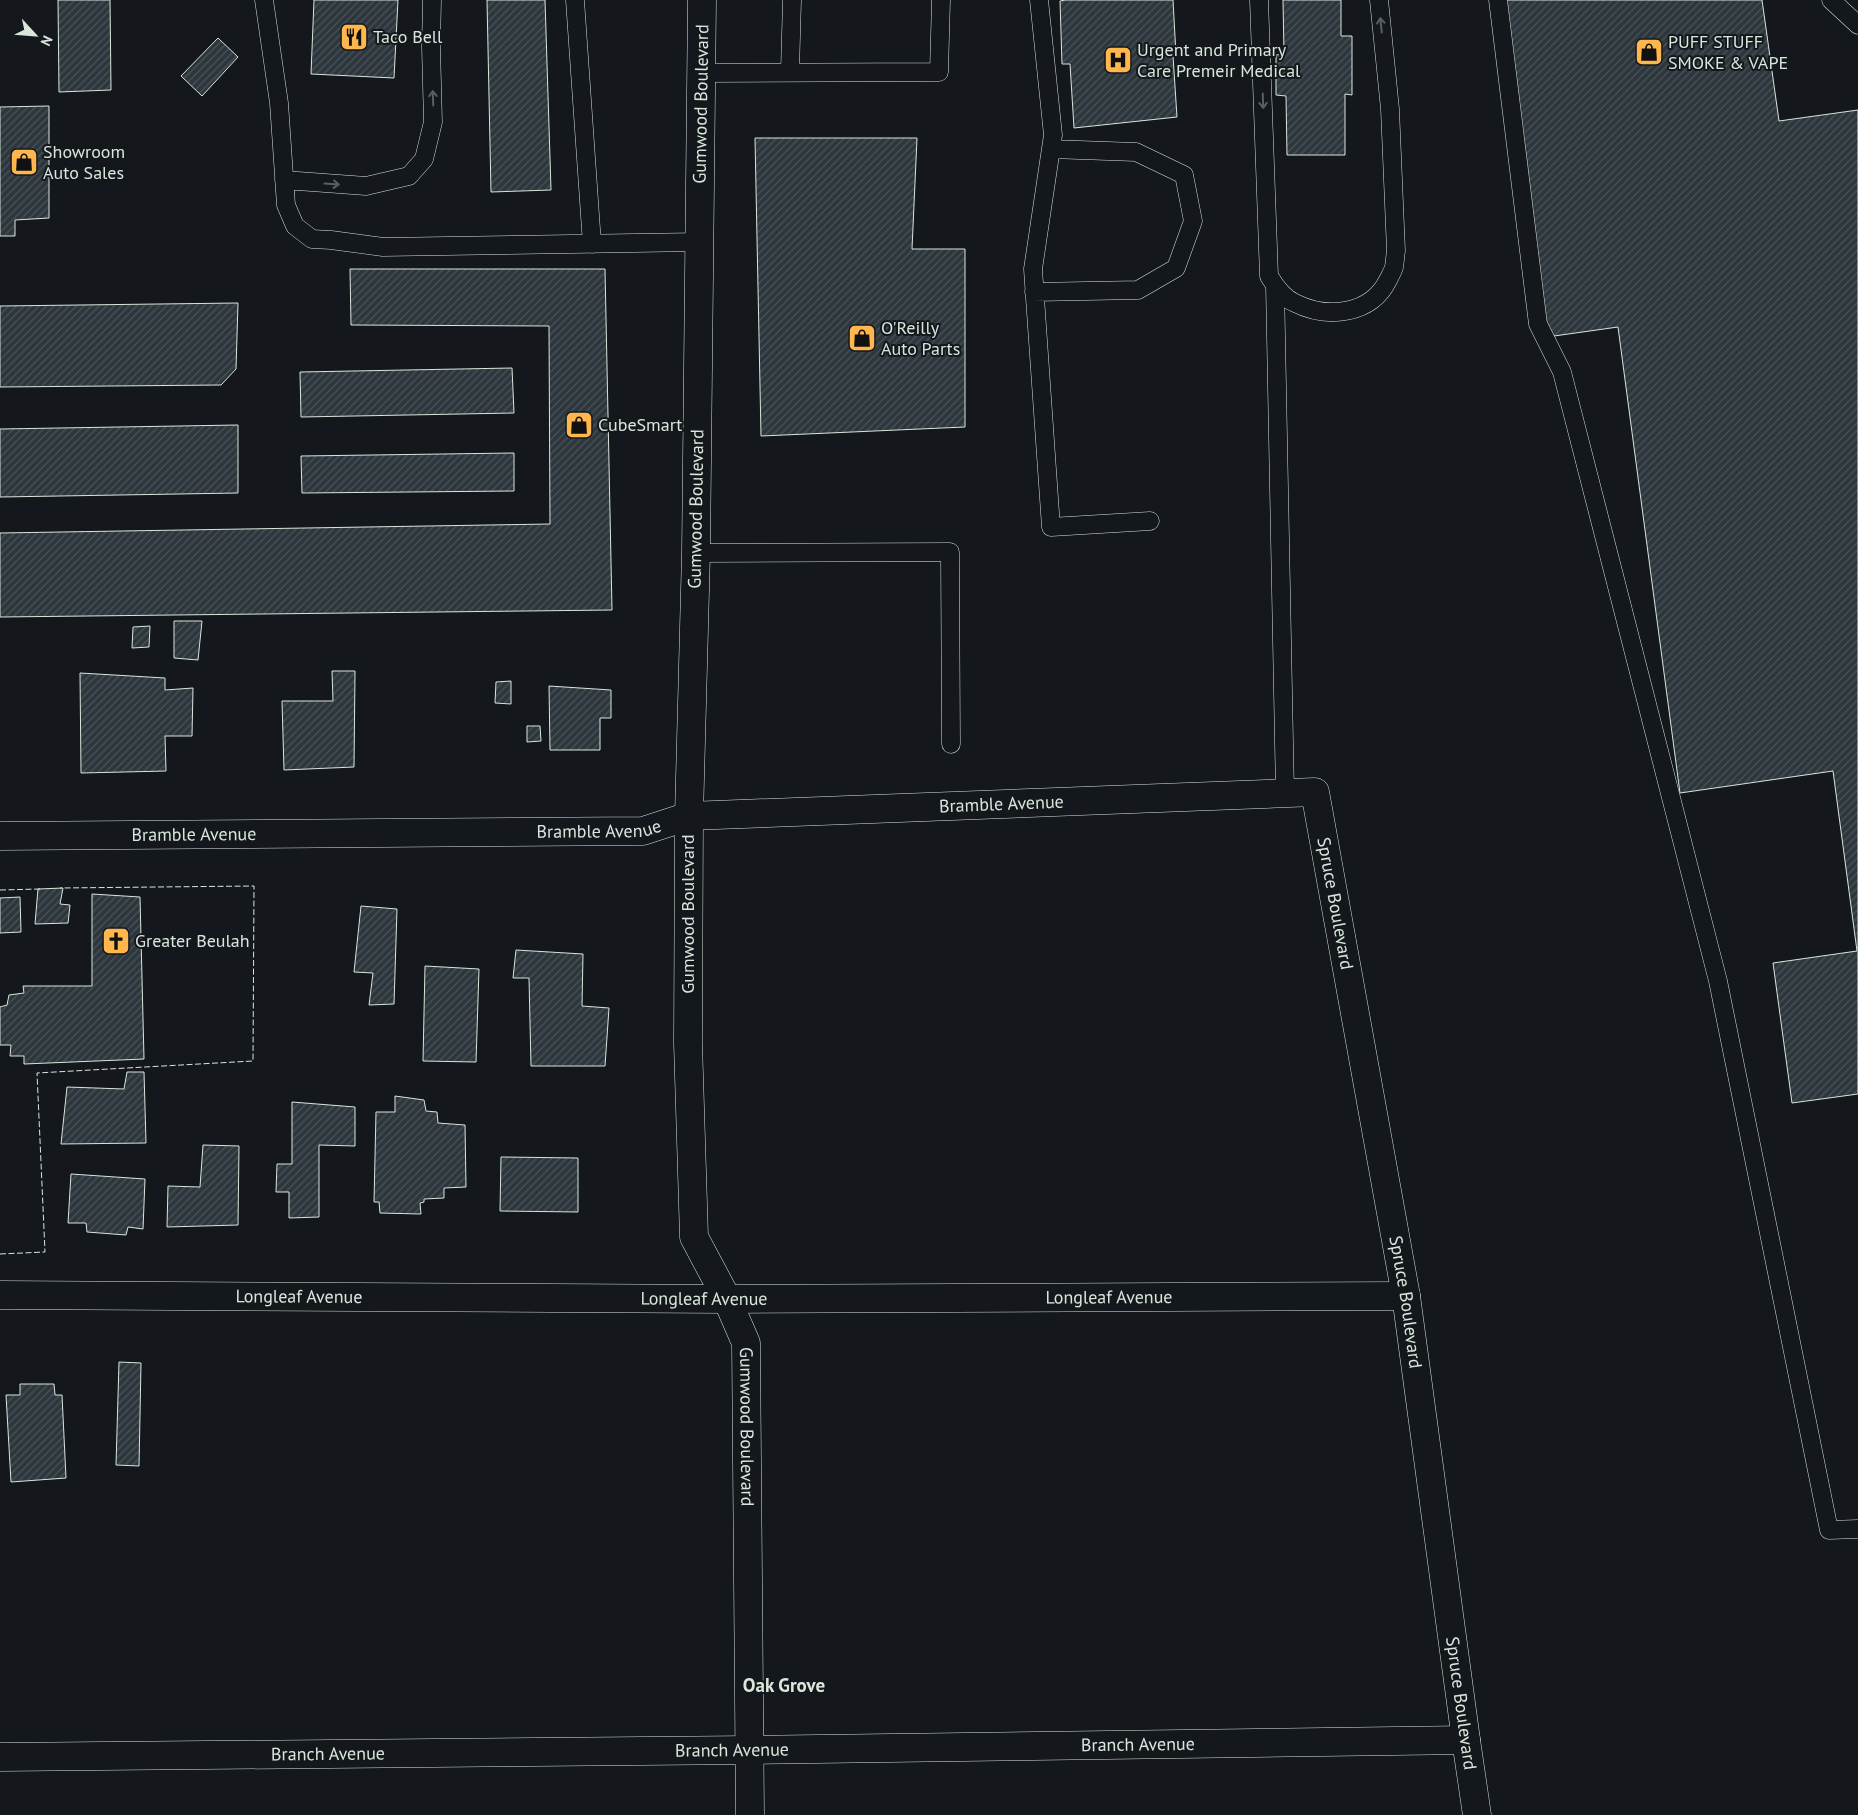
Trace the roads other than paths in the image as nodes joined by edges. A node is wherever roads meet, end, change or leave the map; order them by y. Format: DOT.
graph roads {
  1 [pos="264,0"];
  2 [pos="432,0"];
  3 [pos="575,0"];
  4 [pos="702,0"];
  5 [pos="792,0"];
  6 [pos="942,0"];
  7 [pos="1039,0"];
  8 [pos="1259,0"];
  9 [pos="1379,0"];
  10 [pos="1498,0"];
  11 [pos="1832,0"];
  12 [pos="1858,25"];
  13 [pos="701,72"];
  14 [pos="790,72"];
  15 [pos="1051,149"];
  16 [pos="284,180"];
  17 [pos="698,242"];
  18 [pos="592,244"];
  19 [pos="1272,280"];
  20 [pos="1034,292"];
  21 [pos="1150,521"];
  22 [pos="696,553"];
  23 [pos="951,744"];
  24 [pos="1315,792"];
  25 [pos="1285,793"];
  26 [pos="689,816"];
  27 [pos="0,836"];
  28 [pos="0,1295"];
  29 [pos="1406,1296"];
  30 [pos="727,1299"];
  31 [pos="1858,1529"];
  32 [pos="1466,1740"];
  33 [pos="749,1750"];
  34 [pos="0,1757"];
  35 [pos="750,1815"];
  36 [pos="1478,1815"];
  1 -- 16 [label="lane"];
  16 -- 2 [label="lane, one-way"];
  3 -- 18 [label="lane"];
  4 -- 13 [label="street, Gumwood Boulevard"];
  5 -- 14 [label="lane"];
  6 -- 14 [label="lane"];
  7 -- 15 [label="lane"];
  8 -- 19 [label="lane, one-way"];
  19 -- 9 [label="lane, one-way"];
  10 -- 31 [label="lane"];
  11 -- 12 [label="lane"];
  13 -- 14 [label="lane"];
  13 -- 17 [label="street, Gumwood Boulevard"];
  15 -- 20 [label="lane"];
  15 -- 20 [label="lane"];
  16 -- 18 [label="lane"];
  17 -- 18 [label="lane"];
  17 -- 22 [label="street, Gumwood Boulevard"];
  19 -- 25 [label="lane"];
  20 -- 21 [label="lane"];
  22 -- 23 [label="lane"];
  22 -- 26 [label="street, Gumwood Boulevard"];
  24 -- 25 [label="street, Bramble Avenue"];
  24 -- 29 [label="street, Spruce Boulevard"];
  25 -- 26 [label="street, Bramble Avenue"];
  26 -- 27 [label="street, Bramble Avenue"];
  26 -- 30 [label="street, Gumwood Boulevard"];
  28 -- 30 [label="street, Longleaf Avenue"];
  29 -- 30 [label="street, Longleaf Avenue"];
  29 -- 32 [label="street, Spruce Boulevard"];
  30 -- 33 [label="street, Gumwood Boulevard"];
  32 -- 33 [label="street, Branch Avenue"];
  32 -- 36 [label="street, Spruce Boulevard"];
  33 -- 34 [label="street, Branch Avenue"];
  33 -- 35 [label="street, Gumwood Boulevard"];
}
